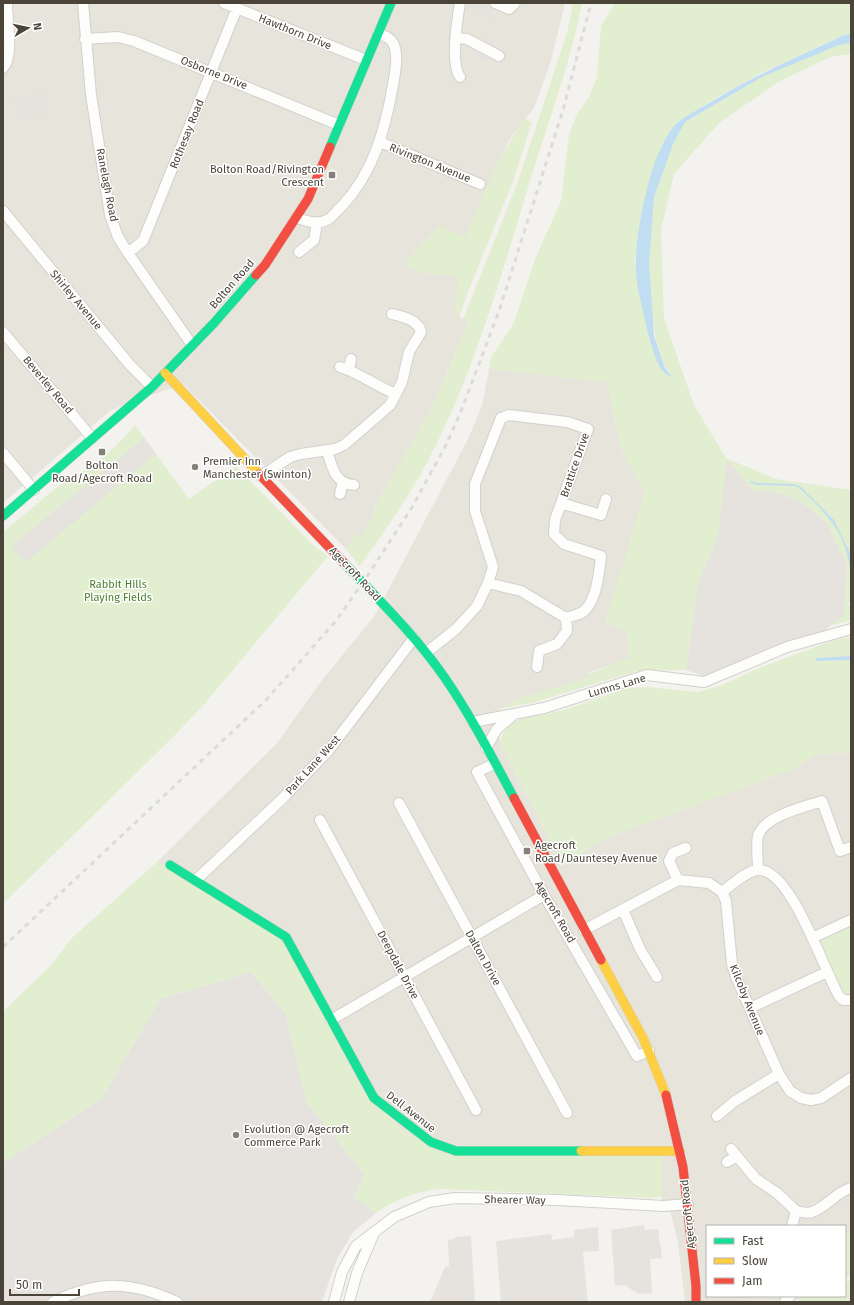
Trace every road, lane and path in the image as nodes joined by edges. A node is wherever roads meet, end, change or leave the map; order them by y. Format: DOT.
graph roads {
  1 [pos="7,3"];
  2 [pos="84,3"];
  3 [pos="225,3"];
  4 [pos="391,3"];
  5 [pos="460,3"];
  6 [pos="495,3"];
  7 [pos="515,3"];
  8 [pos="238,8"];
  9 [pos="378,33"];
  10 [pos="456,38"];
  11 [pos="85,39"];
  12 [pos="499,56"];
  13 [pos="366,60"];
  14 [pos="3,68"];
  15 [pos="212,72"];
  16 [pos="460,77"];
  17 [pos="339,125"];
  18 [pos="380,142"];
  19 [pos="480,184"];
  20 [pos="3,211"];
  21 [pos="297,218"];
  22 [pos="317,223"];
  23 [pos="299,252"];
  24 [pos="128,253"];
  25 [pos="392,314"];
  26 [pos="3,332"];
  27 [pos="192,345"];
  28 [pos="351,359"];
  29 [pos="168,370"];
  30 [pos="156,390"];
  31 [pos="396,394"];
  32 [pos="189,399"];
  33 [pos="92,438"];
  34 [pos="327,452"];
  35 [pos="3,454"];
  36 [pos="261,476"];
  37 [pos="343,482"];
  38 [pos="354,485"];
  39 [pos="34,490"];
  40 [pos="340,494"];
  41 [pos="606,499"];
  42 [pos="561,504"];
  43 [pos="3,516"];
  44 [pos="488,582"];
  45 [pos="566,618"];
  46 [pos="851,629"];
  47 [pos="414,638"];
  48 [pos="427,652"];
  49 [pos="538,667"];
  50 [pos="515,715"];
  51 [pos="473,722"];
  52 [pos="486,748"];
  53 [pos="494,764"];
  54 [pos="399,803"];
  55 [pos="320,820"];
  56 [pos="851,847"];
  57 [pos="686,848"];
  58 [pos="170,865"];
  59 [pos="758,870"];
  60 [pos="196,880"];
  61 [pos="678,880"];
  62 [pos="722,892"];
  63 [pos="544,895"];
  64 [pos="623,910"];
  65 [pos="851,920"];
  66 [pos="584,930"];
  67 [pos="472,937"];
  68 [pos="812,938"];
  69 [pos="827,972"];
  70 [pos="404,976"];
  71 [pos="657,977"];
  72 [pos="851,1000"];
  73 [pos="750,1008"];
  74 [pos="331,1020"];
  75 [pos="649,1051"];
  76 [pos="779,1074"];
  77 [pos="851,1078"];
  78 [pos="476,1110"];
  79 [pos="567,1112"];
  80 [pos="716,1116"];
  81 [pos="680,1151"];
  82 [pos="727,1162"];
  83 [pos="851,1188"];
  84 [pos="688,1204"];
  85 [pos="796,1211"];
  86 [pos="792,1225"];
  87 [pos="375,1231"];
  88 [pos="696,1286"];
  89 [pos="53,1302"];
  90 [pos="177,1302"];
  91 [pos="334,1302"];
  92 [pos="349,1302"];
  93 [pos="696,1302"];
  94 [pos="707,1302"];
  1 -- 14 [label="street"];
  2 -- 11 [label="street, Ranelagh Road"];
  3 -- 8 [label="street, Hawthorn Drive"];
  4 -- 9 [label="main road, Bolton Road"];
  5 -- 10 [label="street"];
  6 -- 7 [label="street"];
  8 -- 13 [label="street, Hawthorn Drive"];
  8 -- 15 [label="street, Rothesay Road"];
  9 -- 13 [label="main road, Bolton Road"];
  9 -- 18 [label="street"];
  10 -- 12 [label="street"];
  10 -- 16 [label="street"];
  11 -- 15 [label="street, Osborne Drive"];
  11 -- 24 [label="street, Ranelagh Road"];
  13 -- 17 [label="main road, Bolton Road"];
  15 -- 17 [label="street, Osborne Drive"];
  15 -- 24 [label="street, Rothesay Road"];
  17 -- 21 [label="main road, Bolton Road"];
  18 -- 19 [label="street, Rivington Avenue"];
  18 -- 22 [label="street"];
  20 -- 30 [label="street, Shirley Avenue"];
  21 -- 22 [label="street"];
  21 -- 27 [label="main road, Bolton Road"];
  22 -- 23 [label="street"];
  24 -- 27 [label="street, Ranelagh Road"];
  25 -- 31 [label="street"];
  26 -- 33 [label="street, Beverley Road"];
  27 -- 29 [label="main road, Bolton Road"];
  28 -- 31 [label="street"];
  29 -- 30 [label="main road, Bolton Road"];
  29 -- 32 [label="main road, Agecroft Road"];
  30 -- 32 [label="main road"];
  30 -- 33 [label="main road, Bolton Road"];
  31 -- 34 [label="street"];
  32 -- 36 [label="main road, Agecroft Road"];
  33 -- 39 [label="main road, Bolton Road"];
  34 -- 36 [label="street"];
  34 -- 37 [label="street"];
  35 -- 39 [label="street"];
  36 -- 47 [label="main road, Agecroft Road"];
  37 -- 38 [label="street"];
  37 -- 40 [label="street"];
  39 -- 43 [label="main road, Bolton Road"];
  41 -- 42 [label="street"];
  42 -- 44 [label="street, Brattice Drive"];
  42 -- 45 [label="street, Brattice Drive"];
  44 -- 45 [label="street"];
  44 -- 48 [label="street, Brattice Drive"];
  45 -- 49 [label="street"];
  46 -- 50 [label="street, Lumns Lane"];
  47 -- 48 [label="main road, Agecroft Road"];
  47 -- 60 [label="street, Park Lane West"];
  48 -- 51 [label="main road, Agecroft Road"];
  50 -- 51 [label="street, Lumns Lane"];
  50 -- 52 [label="street"];
  51 -- 52 [label="main road, Agecroft Road"];
  52 -- 53 [label="main road, Agecroft Road"];
  53 -- 63 [label="street, Agecroft Road"];
  53 -- 66 [label="main road, Agecroft Road"];
  54 -- 67 [label="street, Dalton Drive"];
  55 -- 70 [label="street, Deepdale Drive"];
  56 -- 59 [label="street"];
  57 -- 61 [label="street"];
  58 -- 60 [label="main road, Dell Avenue"];
  59 -- 62 [label="street"];
  59 -- 68 [label="street"];
  60 -- 74 [label="main road, Dell Avenue"];
  61 -- 62 [label="street"];
  61 -- 64 [label="street"];
  62 -- 73 [label="street, Kilcoby Avenue"];
  63 -- 67 [label="street"];
  63 -- 75 [label="street, Agecroft Road"];
  64 -- 66 [label="street"];
  64 -- 71 [label="street"];
  65 -- 68 [label="street"];
  66 -- 75 [label="main road, Agecroft Road"];
  67 -- 70 [label="street"];
  67 -- 79 [label="street, Dalton Drive"];
  68 -- 69 [label="street"];
  69 -- 72 [label="street"];
  69 -- 73 [label="street"];
  70 -- 74 [label="street"];
  70 -- 78 [label="street, Deepdale Drive"];
  73 -- 76 [label="street, Kilcoby Avenue"];
  74 -- 81 [label="main road, Dell Avenue"];
  75 -- 81 [label="main road, Agecroft Road"];
  76 -- 77 [label="street, Kilcoby Avenue"];
  76 -- 80 [label="street"];
  81 -- 84 [label="main road, Agecroft Road"];
  82 -- 85 [label="street"];
  83 -- 85 [label="street"];
  84 -- 87 [label="street, Shearer Way"];
  84 -- 88 [label="main road, Agecroft Road"];
  85 -- 86 [label="street"];
  87 -- 91 [label="street, Shearer Way"];
  87 -- 92 [label="street"];
  88 -- 93 [label="main road, Agecroft Road"];
  88 -- 94 [label="main road, Agecroft Road"];
  89 -- 90 [label="street"];
}
